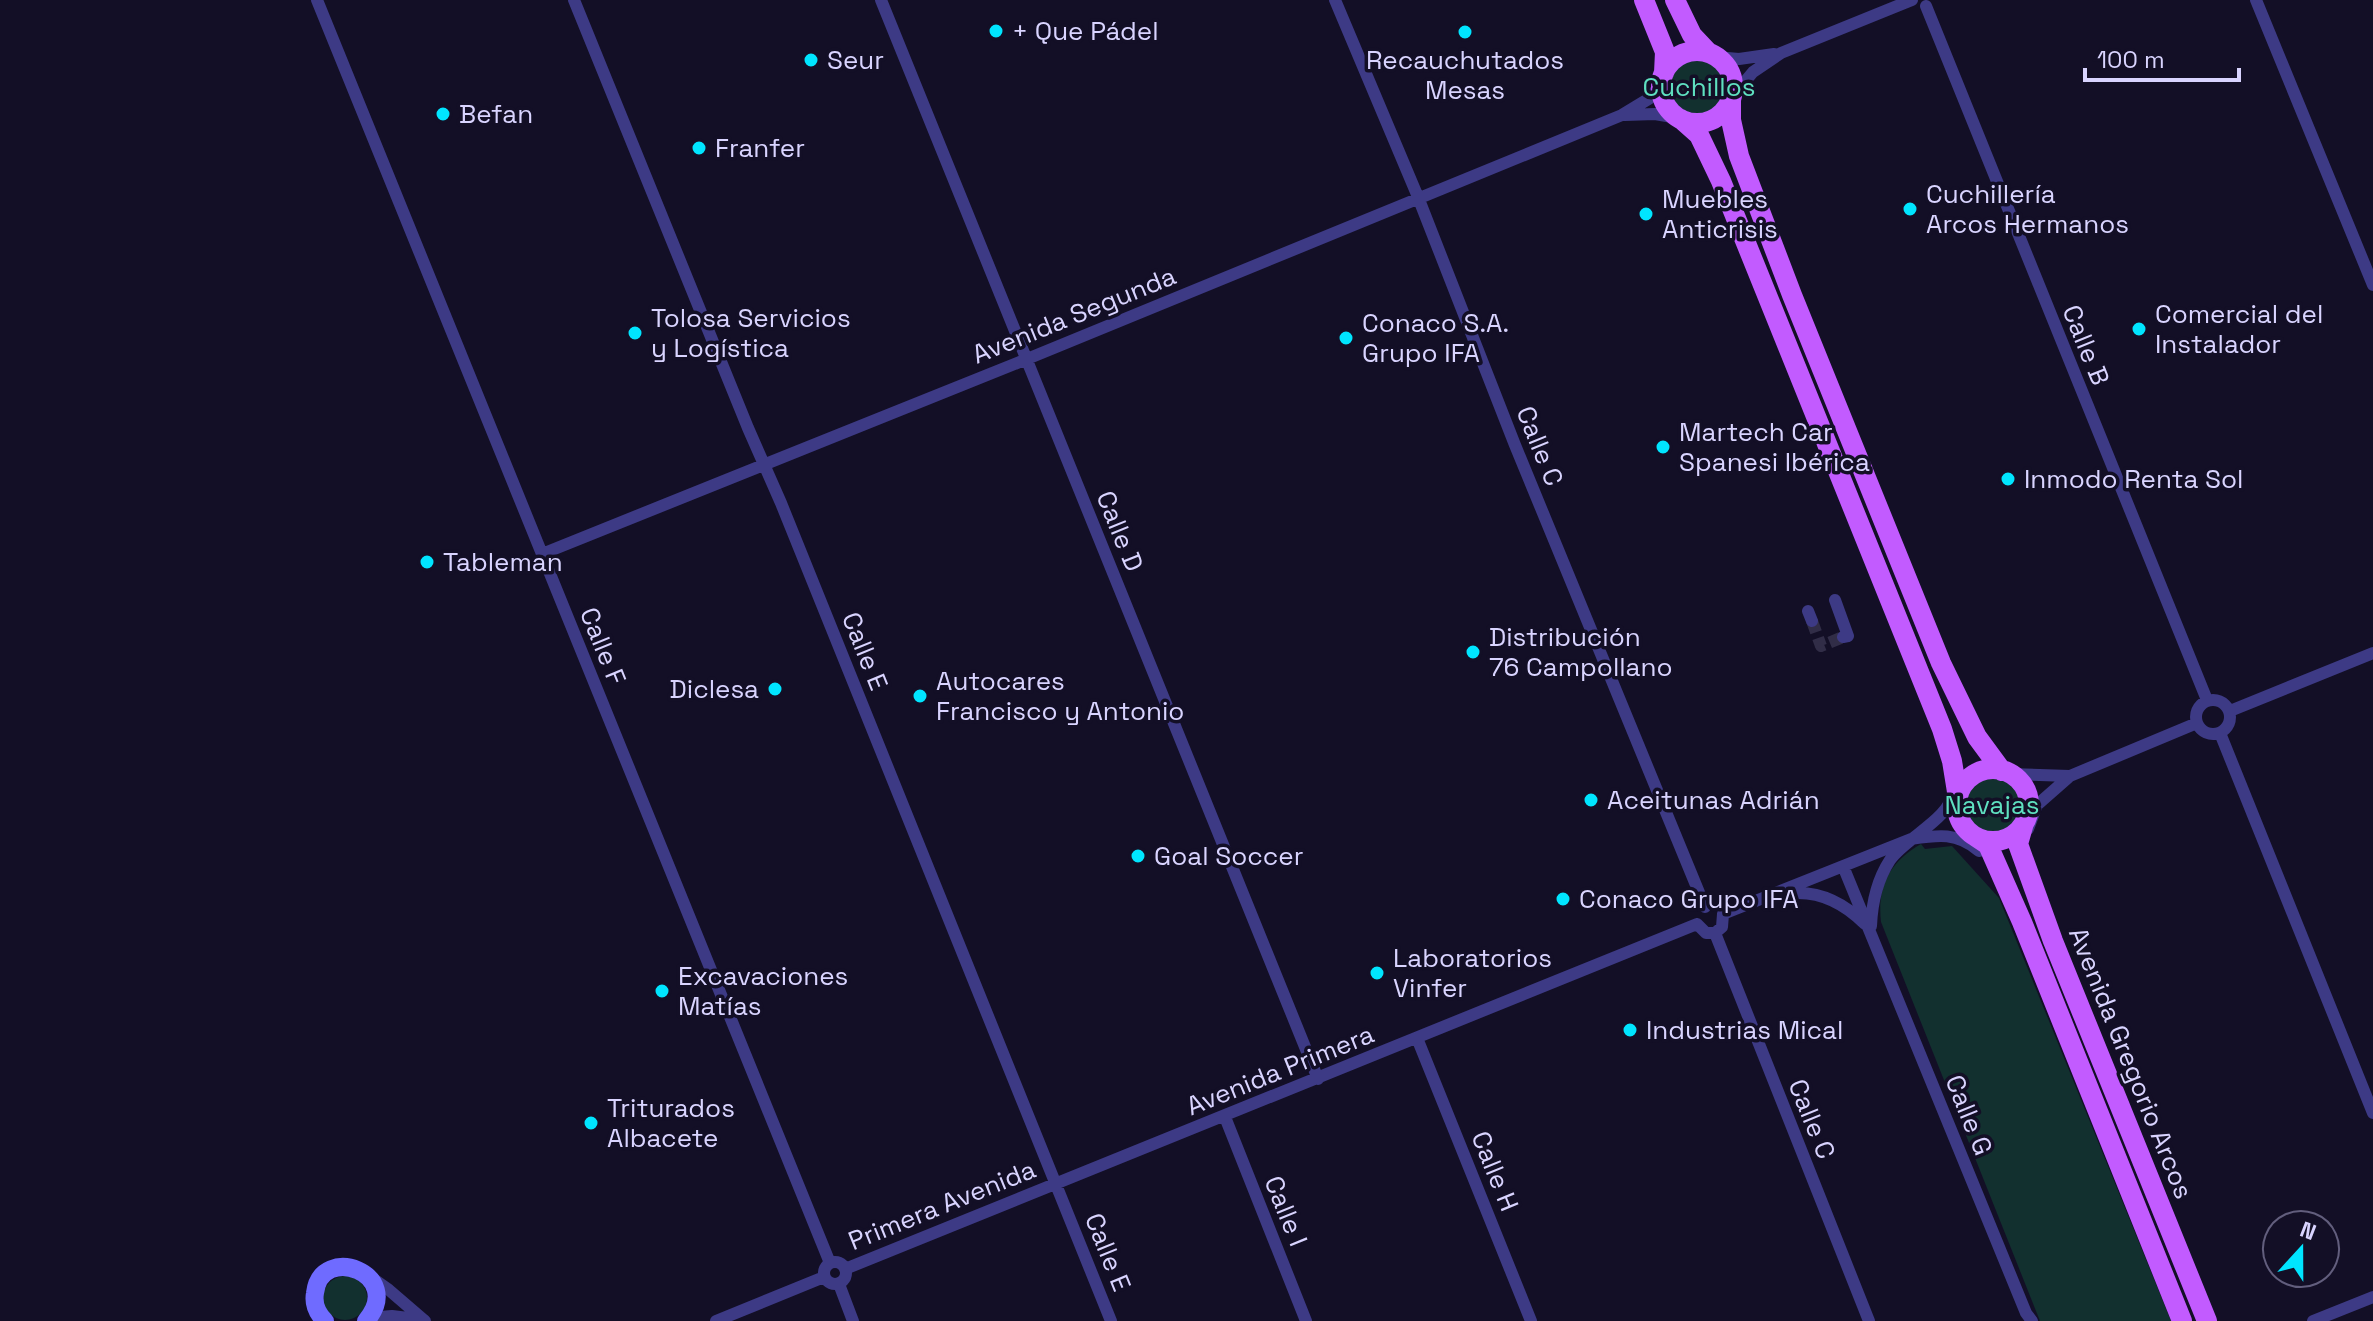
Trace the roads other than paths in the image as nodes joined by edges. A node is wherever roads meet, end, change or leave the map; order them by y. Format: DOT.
graph roads {
  1 [pos="317,0"];
  2 [pos="574,0"];
  3 [pos="881,0"];
  4 [pos="1335,0"];
  5 [pos="1644,0"];
  6 [pos="1675,0"];
  7 [pos="1912,0"];
  8 [pos="2256,0"];
  9 [pos="1929,3"];
  10 [pos="1781,53"];
  11 [pos="1712,55"];
  12 [pos="1663,78"];
  13 [pos="1732,99"];
  14 [pos="1622,115"];
  15 [pos="1679,118"];
  16 [pos="1418,197"];
  17 [pos="2373,285"];
  18 [pos="1027,359"];
  19 [pos="764,464"];
  20 [pos="542,554"];
  21 [pos="1835,600"];
  22 [pos="1843,637"];
  23 [pos="2373,653"];
  24 [pos="2207,700"];
  25 [pos="2230,711"];
  26 [pos="2197,723"];
  27 [pos="2220,733"];
  28 [pos="2005,772"];
  29 [pos="2070,776"];
  30 [pos="1953,803"];
  31 [pos="2030,813"];
  32 [pos="1968,836"];
  33 [pos="1911,839"];
  34 [pos="1843,866"];
  35 [pos="1762,898"];
  36 [pos="1705,907"];
  37 [pos="1723,914"];
  38 [pos="1697,924"];
  39 [pos="1870,931"];
  40 [pos="1715,933"];
  41 [pos="1417,1038"];
  42 [pos="1318,1079"];
  43 [pos="2373,1113"];
  44 [pos="1225,1117"];
  45 [pos="1056,1182"];
  46 [pos="830,1263"];
  47 [pos="845,1269"];
  48 [pos="369,1277"];
  49 [pos="824,1277"];
  50 [pos="839,1284"];
  51 [pos="2372,1297"];
  52 [pos="2028,1318"];
  53 [pos="368,1320"];
  54 [pos="325,1321"];
  55 [pos="425,1321"];
  56 [pos="716,1321"];
  57 [pos="853,1321"];
  58 [pos="1111,1321"];
  59 [pos="1306,1321"];
  60 [pos="1531,1321"];
  61 [pos="1869,1321"];
  62 [pos="2182,1321"];
  63 [pos="2207,1321"];
  64 [pos="2313,1321"];
  1 -- 20 [label="street, Calle F"];
  2 -- 19 [label="street, Calle E"];
  3 -- 18 [label="street, Calle D"];
  4 -- 16 [label="street, Calle C"];
  5 -- 12 [label="main road"];
  6 -- 11 [label="main road"];
  7 -- 9 [label="street"];
  7 -- 10 [label="street"];
  8 -- 17 [label="street"];
  9 -- 24 [label="street, Calle B"];
  10 -- 11 [label="street"];
  10 -- 13 [label="street"];
  11 -- 12 [label="main road"];
  11 -- 13 [label="main road"];
  12 -- 14 [label="street, Avenida Segunda"];
  12 -- 15 [label="main road"];
  13 -- 15 [label="main road"];
  13 -- 28 [label="main road"];
  14 -- 15 [label="street, Avenida Segunda"];
  14 -- 16 [label="street, Avenida Segunda"];
  15 -- 30 [label="main road"];
  16 -- 18 [label="street, Avenida Segunda"];
  16 -- 36 [label="street, Calle C"];
  18 -- 19 [label="street, Avenida Segunda"];
  18 -- 42 [label="street, Calle D"];
  19 -- 20 [label="street, Avenida Segunda"];
  19 -- 45 [label="street, Calle E"];
  20 -- 46 [label="street, Calle F"];
  21 -- 22 [label="street"];
  23 -- 25 [label="street"];
  24 -- 25 [label="street"];
  24 -- 26 [label="street"];
  25 -- 27 [label="street"];
  26 -- 27 [label="street"];
  26 -- 29 [label="street"];
  27 -- 43 [label="street"];
  28 -- 29 [label="street"];
  28 -- 30 [label="main road"];
  28 -- 31 [label="main road"];
  29 -- 31 [label="street"];
  30 -- 32 [label="main road"];
  30 -- 33 [label="street"];
  31 -- 32 [label="main road"];
  31 -- 63 [label="main road, Avenida Gregorio Arcos"];
  32 -- 33 [label="street"];
  32 -- 62 [label="main road, Avenida Gregorio Arcos"];
  33 -- 34 [label="street"];
  33 -- 39 [label="street, Calle G"];
  34 -- 35 [label="street"];
  34 -- 39 [label="street, Calle G"];
  35 -- 37 [label="street"];
  35 -- 39 [label="street, Calle G"];
  36 -- 37 [label="street"];
  36 -- 38 [label="street"];
  37 -- 40 [label="street"];
  38 -- 40 [label="street"];
  38 -- 41 [label="street, Avenida Primera"];
  39 -- 52 [label="street, Calle G"];
  40 -- 61 [label="street, Calle C"];
  41 -- 42 [label="street, Avenida Primera"];
  41 -- 60 [label="street, Calle H"];
  42 -- 44 [label="street, Avenida Primera"];
  44 -- 45 [label="street, Avenida Primera"];
  44 -- 59 [label="street, Calle I"];
  45 -- 47 [label="street, Primera Avenida"];
  45 -- 58 [label="street, Calle E"];
  46 -- 47 [label="street"];
  46 -- 49 [label="street"];
  47 -- 50 [label="street"];
  48 -- 53 [label="main road"];
  48 -- 54 [label="main road"];
  48 -- 55 [label="street"];
  49 -- 50 [label="street"];
  49 -- 56 [label="street"];
  50 -- 57 [label="street"];
  51 -- 64 [label="street"];
  53 -- 55 [label="street"];
}
